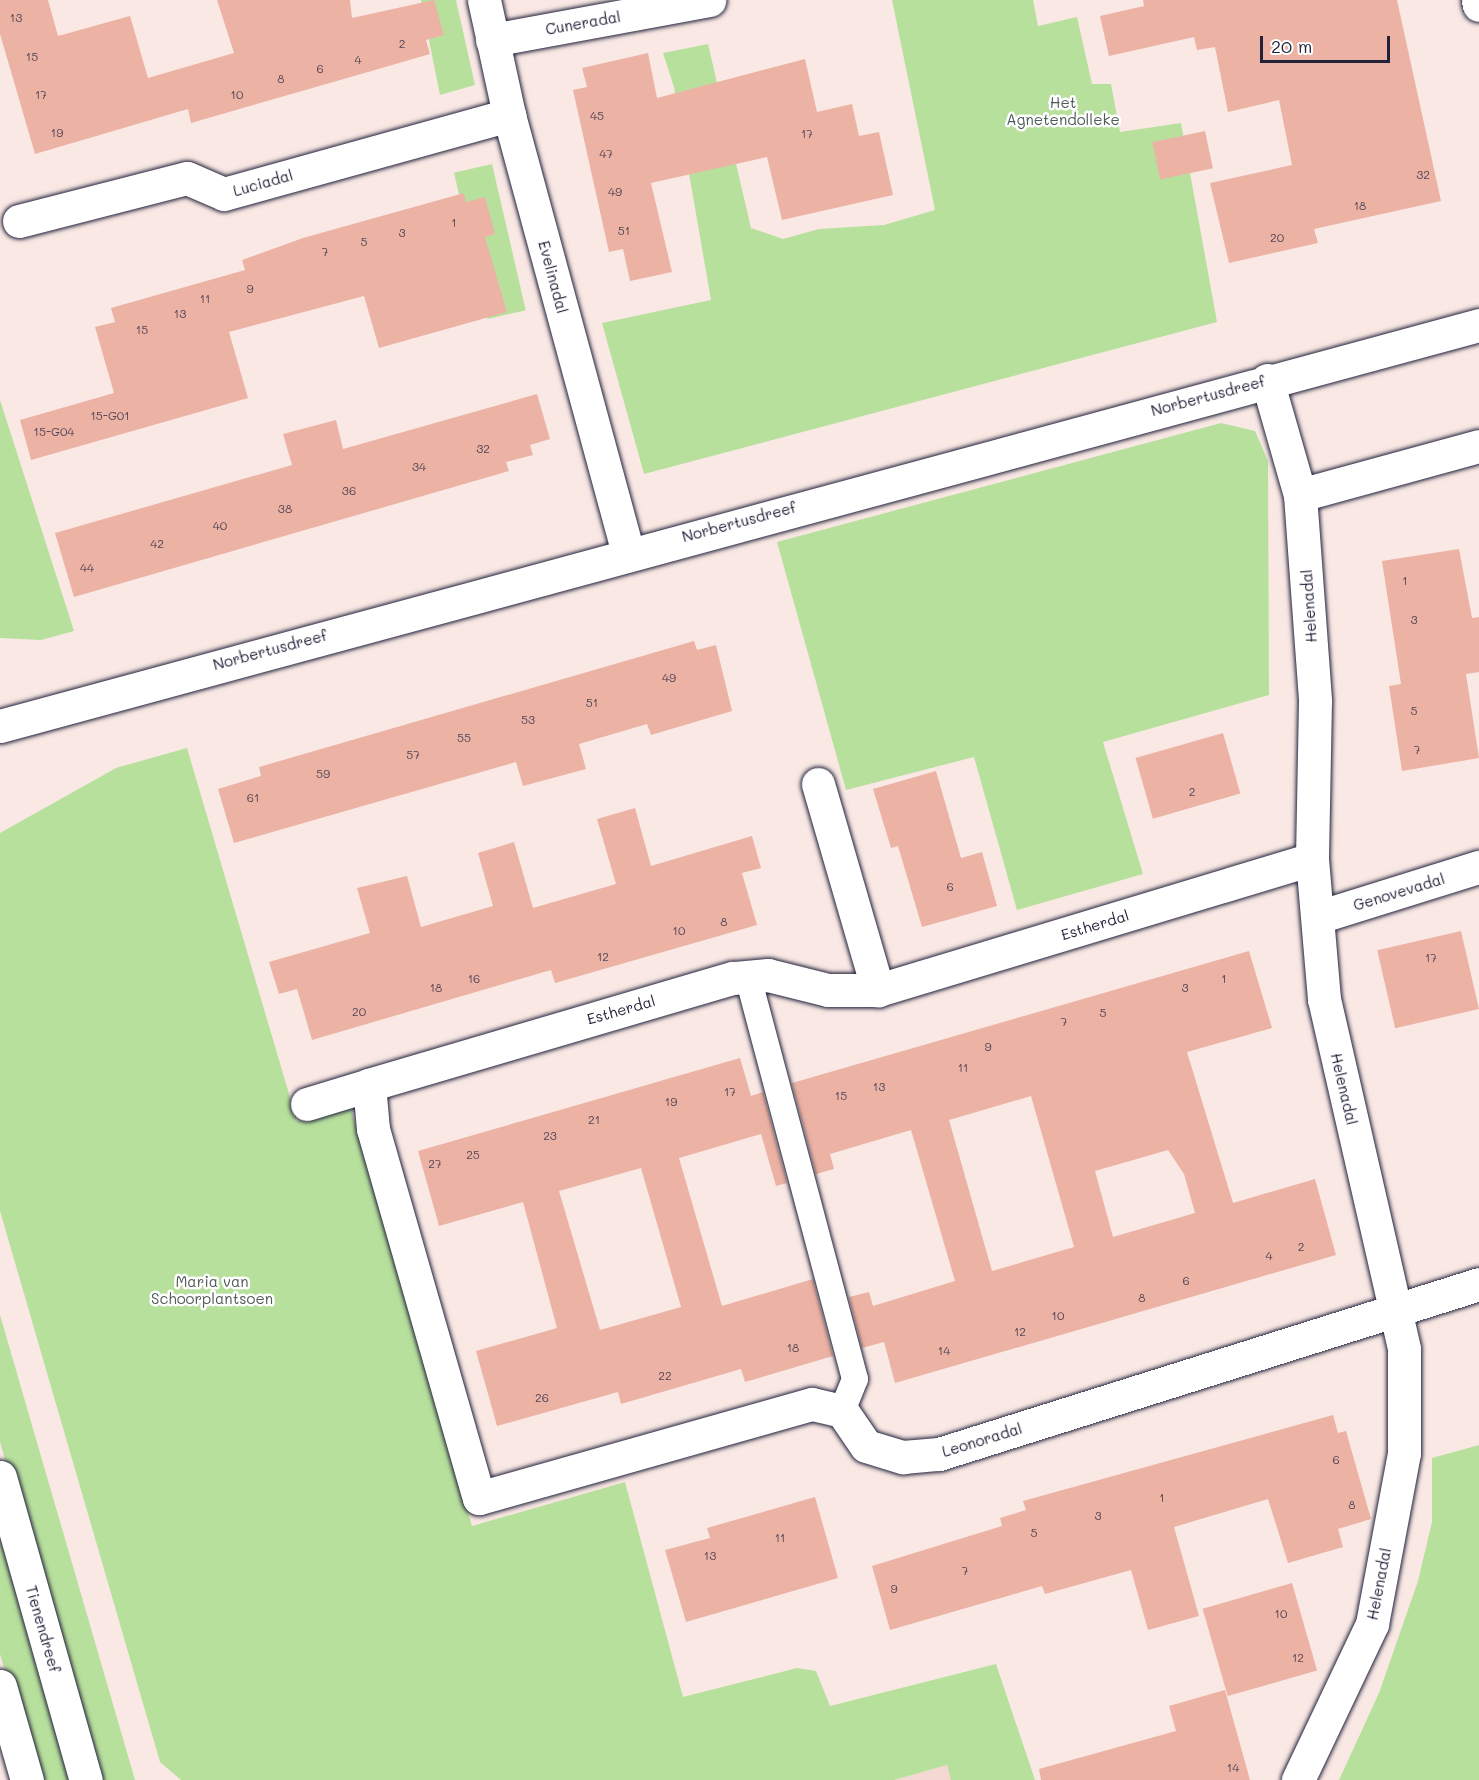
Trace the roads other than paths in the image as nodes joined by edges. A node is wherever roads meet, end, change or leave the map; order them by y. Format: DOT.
graph roads {
  1 [pos="484,0"];
  2 [pos="709,0"];
  3 [pos="1478,0"];
  4 [pos="1479,5"];
  5 [pos="492,40"];
  6 [pos="509,115"];
  7 [pos="19,221"];
  8 [pos="1479,325"];
  9 [pos="1267,380"];
  10 [pos="1479,446"];
  11 [pos="1300,495"];
  12 [pos="628,552"];
  13 [pos="0,726"];
  14 [pos="818,784"];
  15 [pos="1312,860"];
  16 [pos="1479,867"];
  17 [pos="1318,917"];
  18 [pos="748,977"];
  19 [pos="878,990"];
  20 [pos="369,1085"];
  21 [pos="307,1104"];
  22 [pos="1479,1284"];
  23 [pos="1394,1309"];
  24 [pos="842,1411"];
  25 [pos="0,1477"];
  26 [pos="0,1686"];
  27 [pos="27,1780"];
  28 [pos="86,1780"];
  29 [pos="1298,1780"];
  1 -- 5 [label="street, Evelinadal"];
  2 -- 5 [label="street, Cuneradal"];
  3 -- 4 [label="street"];
  5 -- 6 [label="street, Evelinadal"];
  6 -- 7 [label="street, Luciadal"];
  6 -- 12 [label="street, Evelinadal"];
  8 -- 9 [label="street, Norbertusdreef"];
  9 -- 11 [label="street, Helenadal"];
  9 -- 12 [label="street, Norbertusdreef"];
  10 -- 11 [label="street"];
  11 -- 15 [label="street, Helenadal"];
  12 -- 13 [label="street, Norbertusdreef"];
  14 -- 19 [label="street"];
  15 -- 17 [label="street, Helenadal"];
  15 -- 19 [label="street, Estherdal"];
  16 -- 17 [label="street, Genovevadal"];
  17 -- 23 [label="street, Helenadal"];
  18 -- 19 [label="street, Estherdal"];
  18 -- 20 [label="street, Estherdal"];
  18 -- 24 [label="lane"];
  20 -- 21 [label="street, Estherdal"];
  20 -- 24 [label="street"];
  22 -- 23 [label="street, Leonoradal"];
  23 -- 24 [label="street, Leonoradal"];
  23 -- 29 [label="street, Helenadal"];
  25 -- 28 [label="street, Tienendreef"];
  26 -- 27 [label="street"];
}
